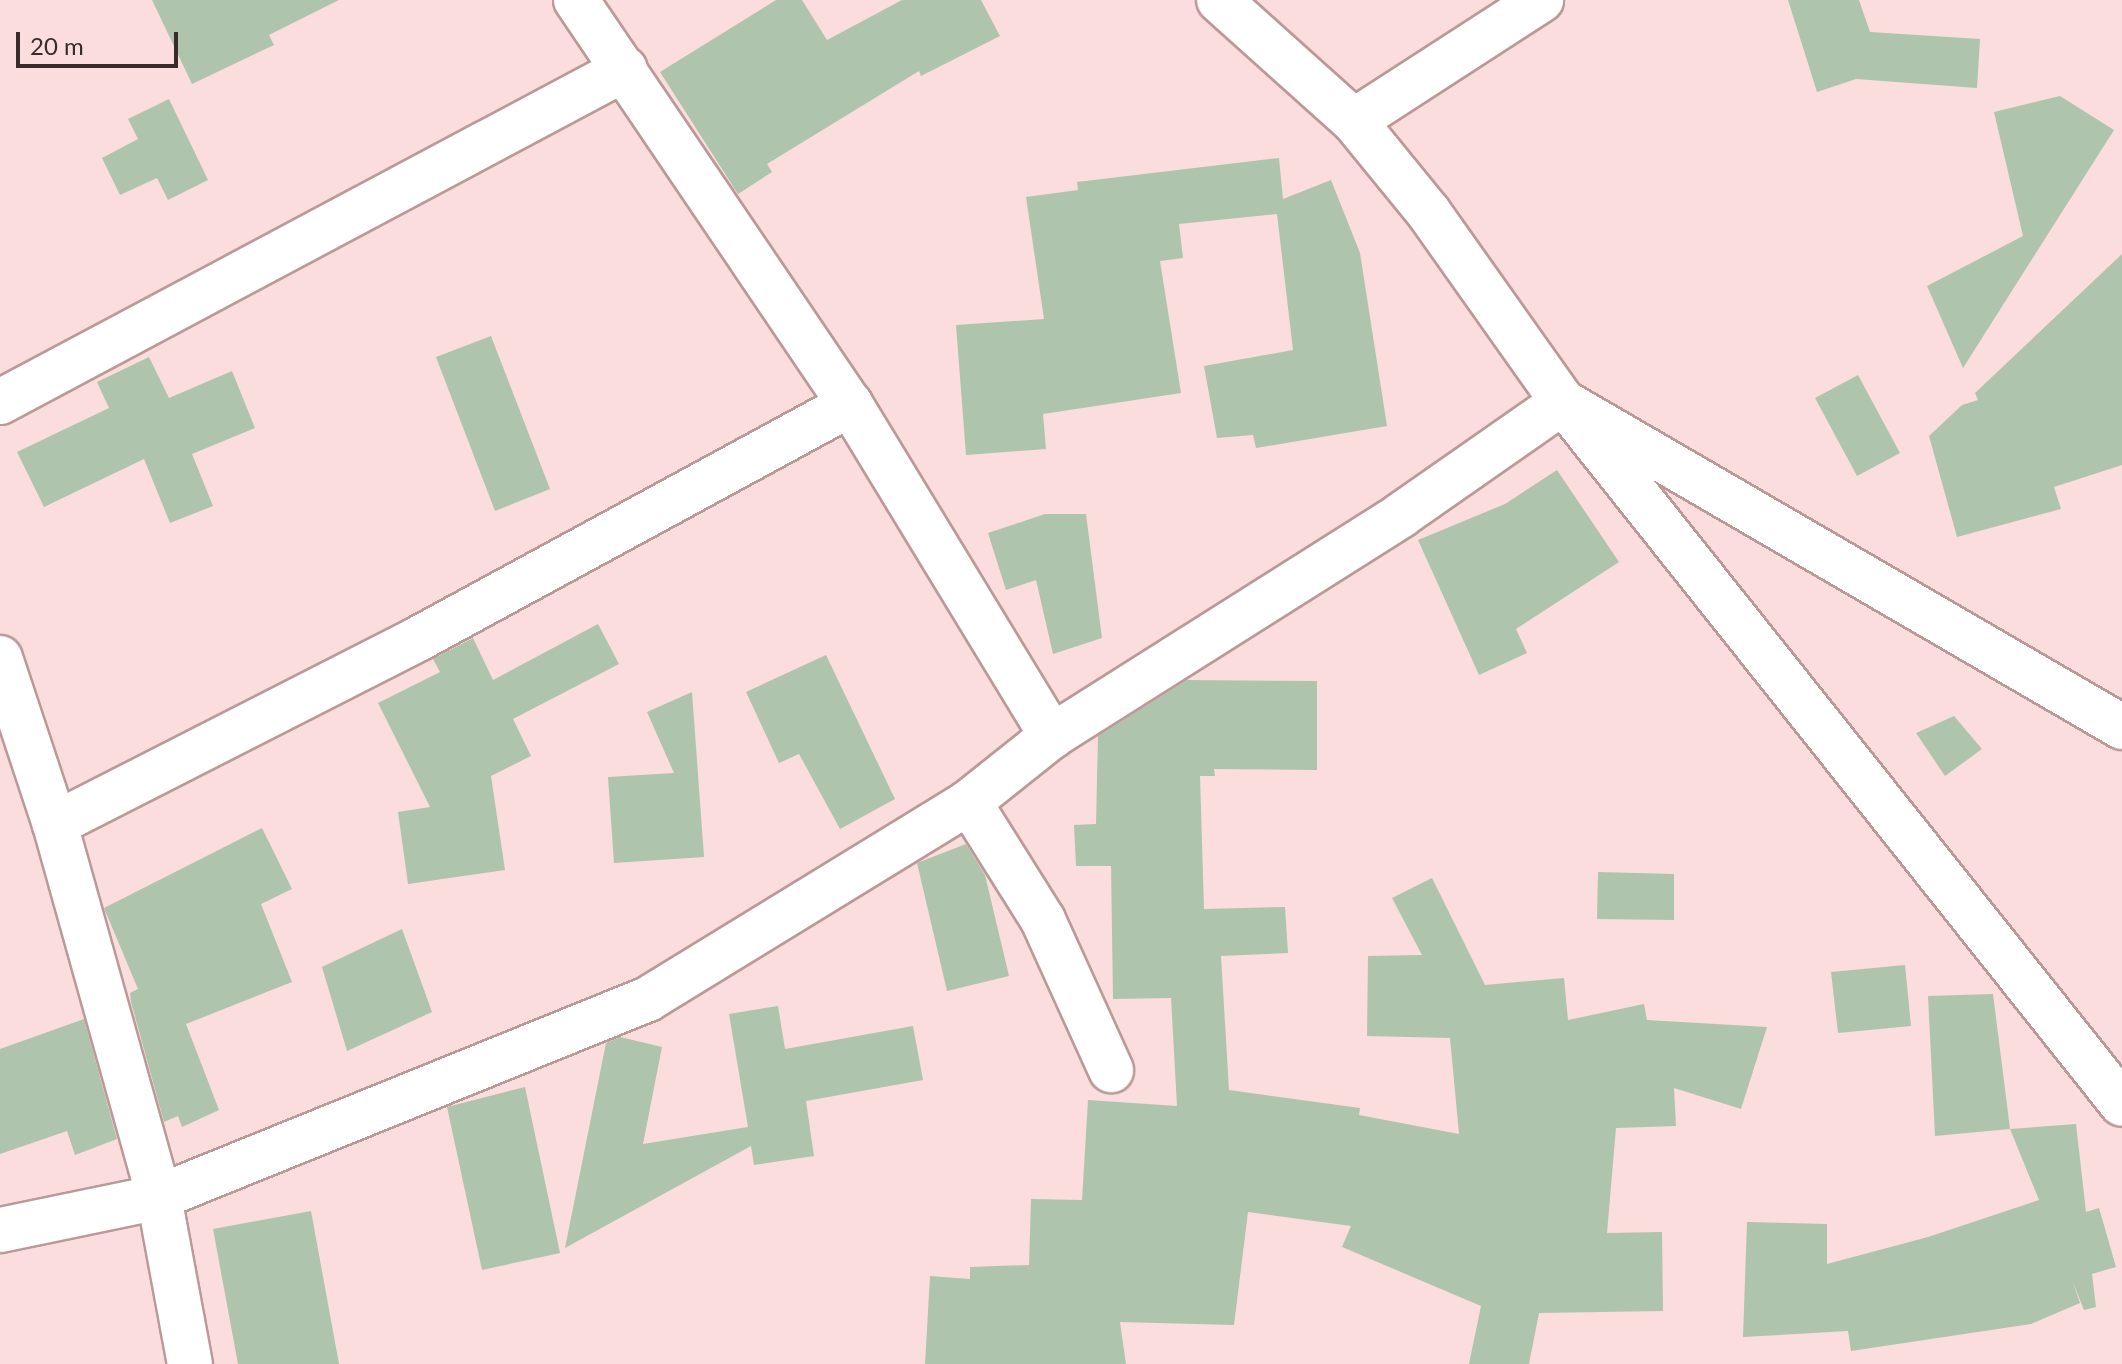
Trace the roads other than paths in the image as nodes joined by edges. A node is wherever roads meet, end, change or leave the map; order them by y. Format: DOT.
graph roads {
  1 [pos="576,0"];
  2 [pos="1219,0"];
  3 [pos="1541,0"];
  4 [pos="625,69"];
  5 [pos="1354,121"];
  6 [pos="0,402"];
  7 [pos="1563,402"];
  8 [pos="850,404"];
  9 [pos="0,658"];
  10 [pos="2122,727"];
  11 [pos="1052,736"];
  12 [pos="969,802"];
  13 [pos="55,824"];
  14 [pos="1111,1070"];
  15 [pos="2122,1104"];
  16 [pos="159,1197"];
  17 [pos="0,1230"];
  18 [pos="190,1364"];
  1 -- 4 [label="street"];
  2 -- 5 [label="street"];
  3 -- 5 [label="street"];
  4 -- 6 [label="street"];
  4 -- 8 [label="street"];
  5 -- 7 [label="street"];
  7 -- 10 [label="street"];
  7 -- 11 [label="street"];
  7 -- 15 [label="street"];
  8 -- 11 [label="street"];
  8 -- 13 [label="street"];
  9 -- 13 [label="street"];
  11 -- 12 [label="street"];
  12 -- 14 [label="street"];
  12 -- 16 [label="street"];
  13 -- 16 [label="street"];
  16 -- 17 [label="street"];
  16 -- 18 [label="street"];
}
